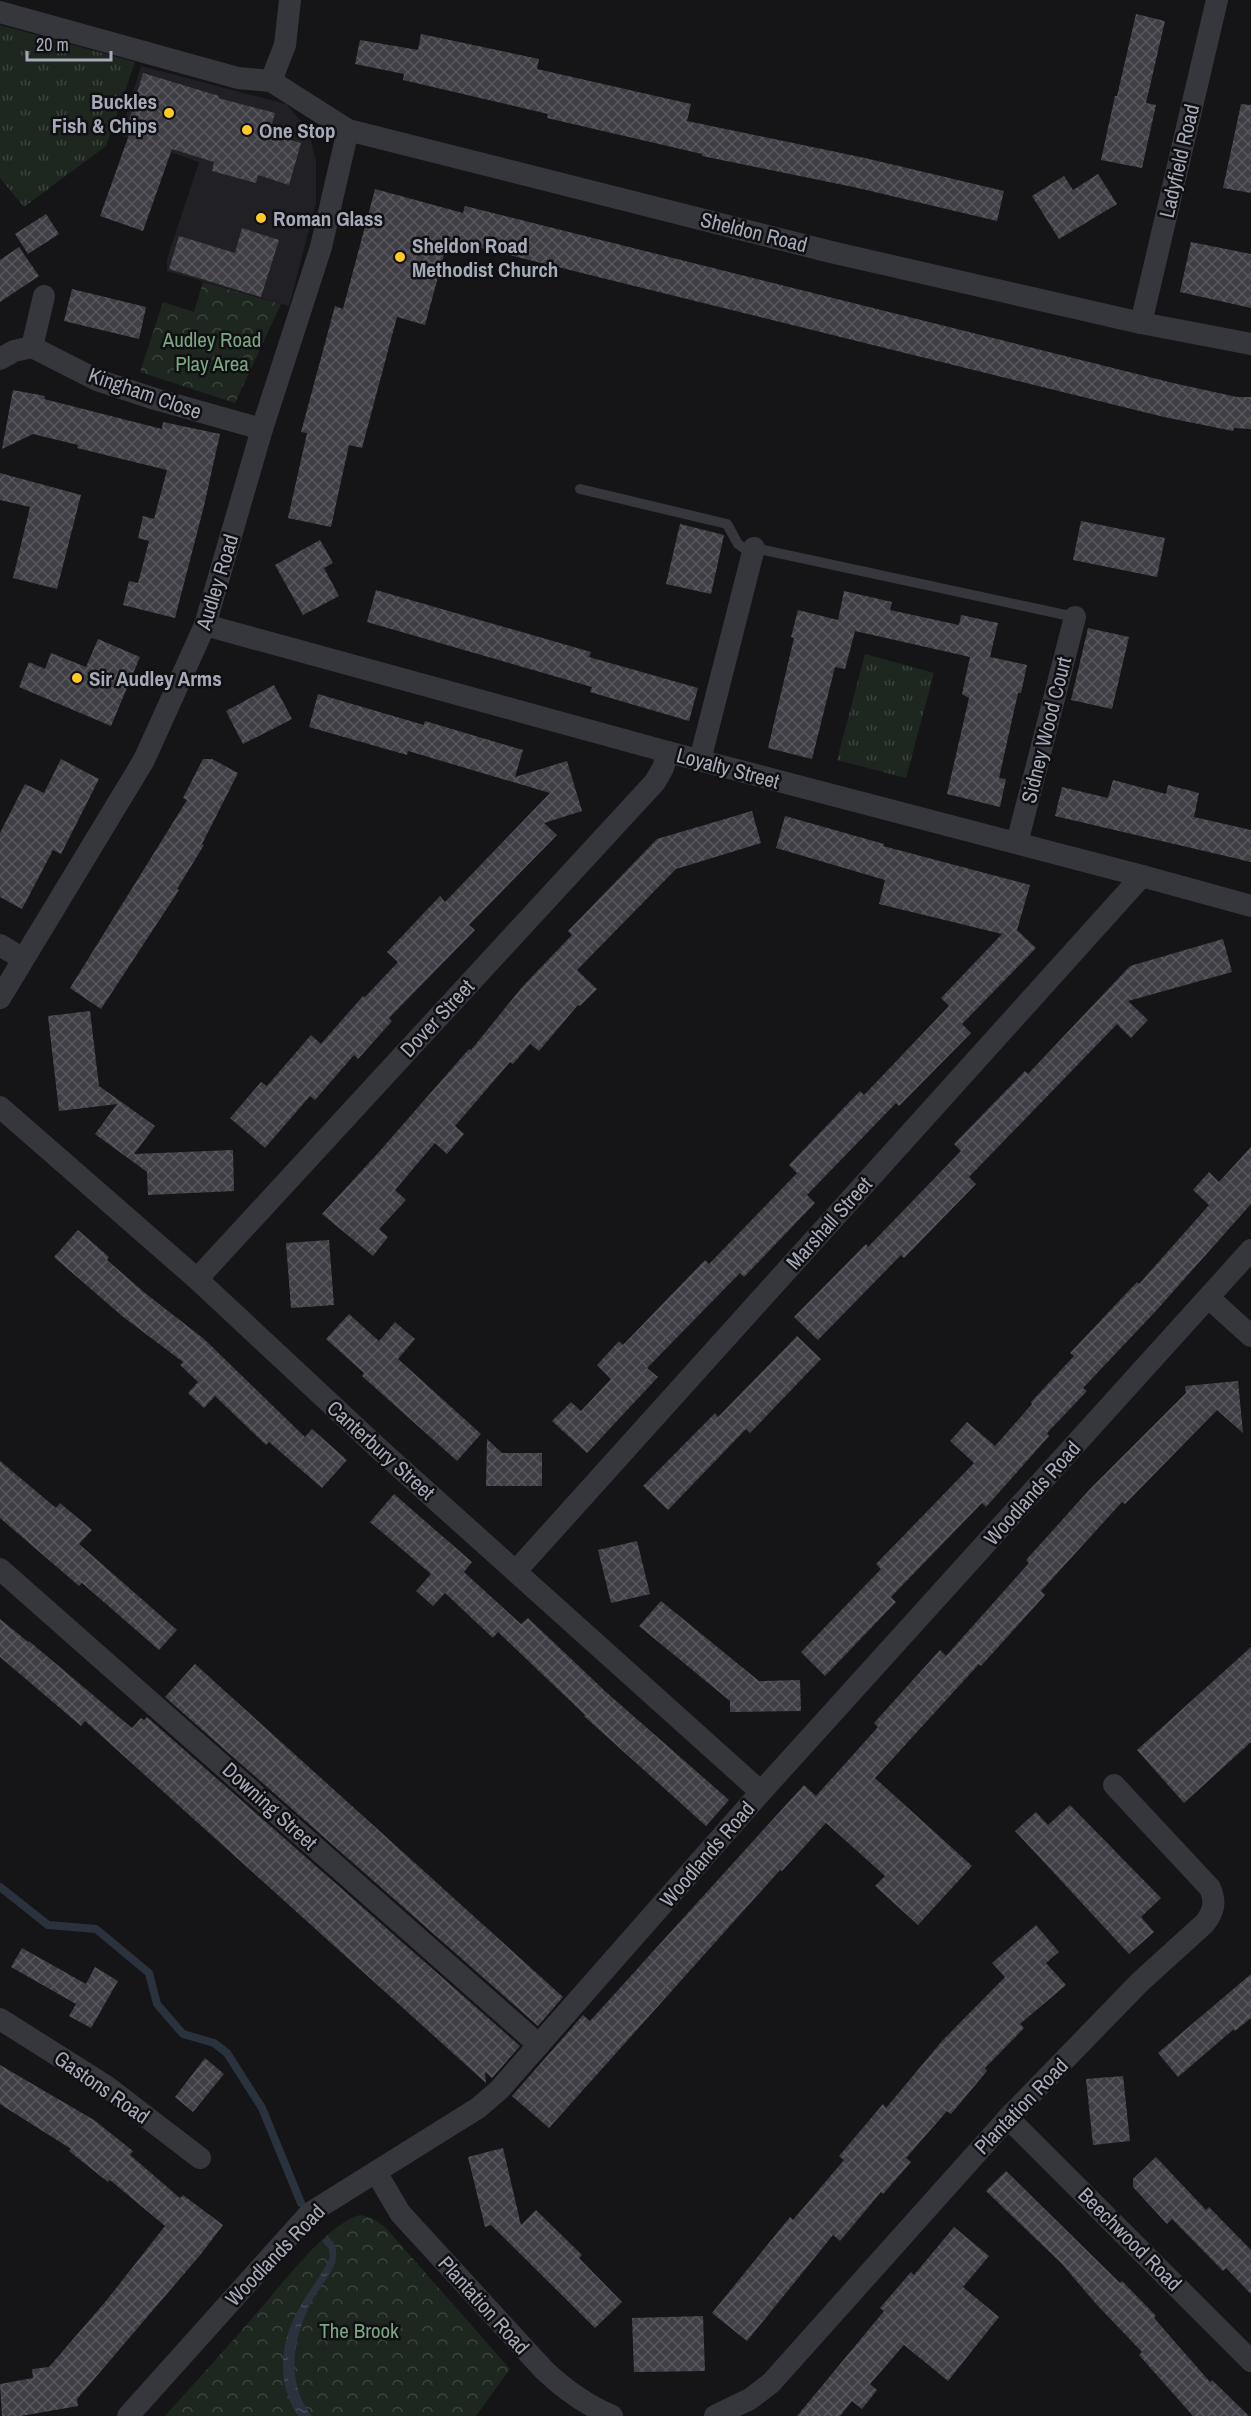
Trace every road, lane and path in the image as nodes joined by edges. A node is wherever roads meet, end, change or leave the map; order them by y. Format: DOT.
graph roads {
  1 [pos="290,0"];
  2 [pos="1217,0"];
  3 [pos="0,12"];
  4 [pos="271,81"];
  5 [pos="348,130"];
  6 [pos="44,296"];
  7 [pos="1141,323"];
  8 [pos="1251,344"];
  9 [pos="32,347"];
  10 [pos="0,359"];
  11 [pos="262,429"];
  12 [pos="580,489"];
  13 [pos="753,551"];
  14 [pos="1075,616"];
  15 [pos="205,625"];
  16 [pos="668,752"];
  17 [pos="700,760"];
  18 [pos="1017,843"];
  19 [pos="1142,876"];
  20 [pos="1251,906"];
  21 [pos="0,945"];
  22 [pos="23,959"];
  23 [pos="0,998"];
  24 [pos="0,1107"];
  25 [pos="1251,1250"];
  26 [pos="197,1279"];
  27 [pos="1209,1298"];
  28 [pos="1251,1336"];
  29 [pos="0,1569"];
  30 [pos="516,1571"];
  31 [pos="1114,1785"];
  32 [pos="761,1792"];
  33 [pos="0,2019"];
  34 [pos="539,2045"];
  35 [pos="1008,2118"];
  36 [pos="200,2158"];
  37 [pos="376,2172"];
  38 [pos="1251,2361"];
  39 [pos="128,2416"];
  40 [pos="612,2416"];
  41 [pos="715,2416"];
  1 -- 4 [label="street"];
  2 -- 7 [label="street, Ladyfield Road"];
  3 -- 4 [label="street"];
  4 -- 5 [label="street, Sheldon Road"];
  5 -- 7 [label="street, Sheldon Road"];
  5 -- 11 [label="street, Audley Road"];
  6 -- 9 [label="street"];
  7 -- 8 [label="street, Sheldon Road"];
  9 -- 10 [label="street"];
  9 -- 11 [label="street, Kingham Close"];
  11 -- 15 [label="street, Audley Road"];
  12 -- 13 [label="lane"];
  13 -- 14 [label="lane"];
  13 -- 17 [label="street"];
  14 -- 18 [label="street, Sidney Wood Court"];
  15 -- 16 [label="street, Loyalty Street"];
  15 -- 22 [label="street, Audley Road"];
  16 -- 17 [label="street, Loyalty Street"];
  16 -- 26 [label="street, Dover Street"];
  17 -- 18 [label="street, Loyalty Street"];
  18 -- 19 [label="street, Loyalty Street"];
  19 -- 20 [label="street, Loyalty Street"];
  19 -- 30 [label="street, Marshall Street"];
  21 -- 22 [label="street"];
  22 -- 23 [label="street, Audley Road"];
  24 -- 26 [label="street, Canterbury Street"];
  25 -- 27 [label="street, Woodlands Road"];
  26 -- 30 [label="street, Canterbury Street"];
  27 -- 28 [label="street"];
  27 -- 32 [label="street, Woodlands Road"];
  29 -- 34 [label="street, Downing Street"];
  30 -- 32 [label="street, Canterbury Street"];
  31 -- 35 [label="street, Plantation Road"];
  32 -- 34 [label="street, Woodlands Road"];
  33 -- 36 [label="street, Gastons Road"];
  34 -- 37 [label="street, Woodlands Road"];
  35 -- 38 [label="street, Beechwood Road"];
  35 -- 41 [label="street, Plantation Road"];
  37 -- 39 [label="street, Woodlands Road"];
  37 -- 40 [label="street, Plantation Road"];
}
